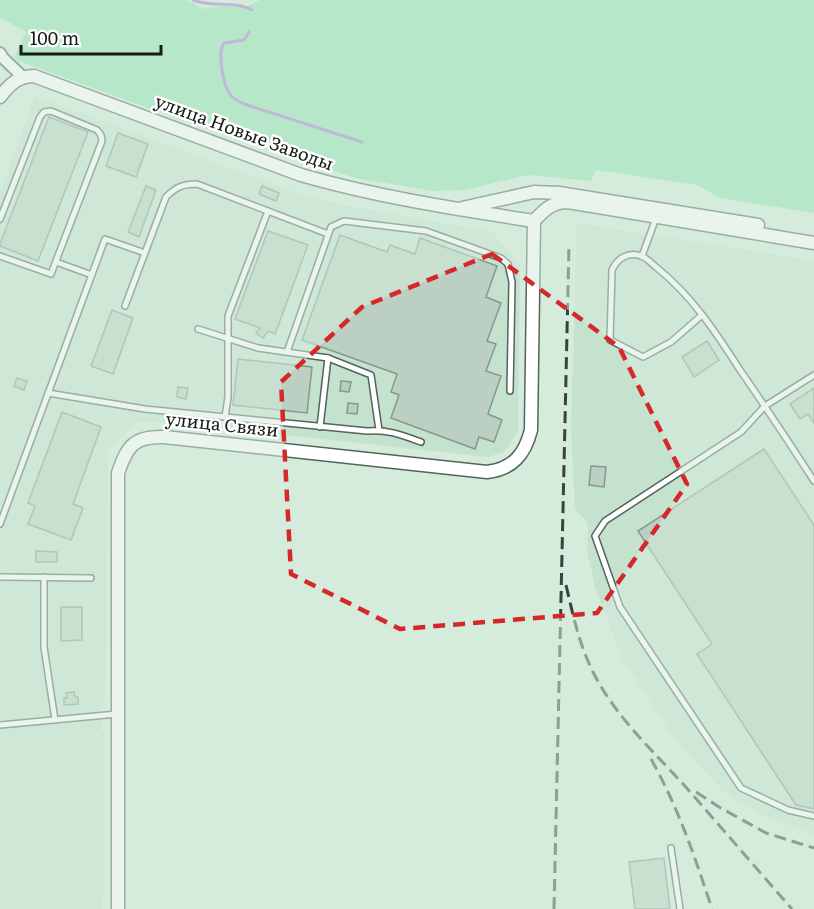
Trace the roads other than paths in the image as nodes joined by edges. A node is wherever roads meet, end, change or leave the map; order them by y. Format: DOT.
graph roads {
  1 [pos="0,53"];
  2 [pos="19,79"];
  3 [pos="0,97"];
  4 [pos="458,209"];
  5 [pos="268,211"];
  6 [pos="657,213"];
  7 [pos="0,219"];
  8 [pos="534,221"];
  9 [pos="328,234"];
  10 [pos="814,234"];
  11 [pos="814,243"];
  12 [pos="145,253"];
  13 [pos="0,256"];
  14 [pos="642,256"];
  15 [pos="56,262"];
  16 [pos="92,275"];
  17 [pos="125,306"];
  18 [pos="702,315"];
  19 [pos="198,329"];
  20 [pos="228,338"];
  21 [pos="287,352"];
  22 [pos="328,358"];
  23 [pos="814,375"];
  24 [pos="510,391"];
  25 [pos="48,393"];
  26 [pos="765,406"];
  27 [pos="225,417"];
  28 [pos="320,427"];
  29 [pos="380,430"];
  30 [pos="421,442"];
  31 [pos="814,481"];
  32 [pos="0,524"];
  33 [pos="0,577"];
  34 [pos="44,577"];
  35 [pos="91,578"];
  36 [pos="119,714"];
  37 [pos="55,720"];
  38 [pos="0,725"];
  39 [pos="814,816"];
  40 [pos="671,848"];
  41 [pos="118,909"];
  42 [pos="680,909"];
  1 -- 2 [label="street"];
  2 -- 3 [label="street"];
  2 -- 4 [label="street, улица Новые Заводы"];
  4 -- 6 [label="street, улица Новые Заводы"];
  4 -- 8 [label="street, улица Новые Заводы"];
  5 -- 9 [label="lane"];
  5 -- 12 [label="lane"];
  5 -- 20 [label="lane"];
  6 -- 8 [label="street, улица Новые Заводы"];
  6 -- 10 [label="street, улица Новые Заводы"];
  6 -- 11 [label="street, улица Новые Заводы"];
  6 -- 14 [label="lane"];
  7 -- 15 [label="lane"];
  8 -- 36 [label="street, улица Связи"];
  9 -- 21 [label="lane"];
  9 -- 24 [label="lane"];
  12 -- 16 [label="lane"];
  12 -- 17 [label="lane"];
  13 -- 15 [label="lane"];
  14 -- 18 [label="lane"];
  14 -- 18 [label="lane"];
  15 -- 16 [label="lane"];
  16 -- 25 [label="lane"];
  18 -- 26 [label="lane"];
  19 -- 20 [label="lane"];
  20 -- 21 [label="lane"];
  20 -- 27 [label="lane"];
  21 -- 22 [label="lane"];
  22 -- 28 [label="lane"];
  22 -- 29 [label="lane"];
  23 -- 26 [label="lane"];
  25 -- 27 [label="lane"];
  25 -- 32 [label="lane"];
  26 -- 31 [label="lane"];
  26 -- 39 [label="lane"];
  27 -- 28 [label="lane"];
  28 -- 29 [label="lane"];
  29 -- 30 [label="lane"];
  33 -- 34 [label="lane"];
  34 -- 35 [label="lane"];
  34 -- 37 [label="lane"];
  36 -- 37 [label="lane"];
  36 -- 41 [label="street, улица Связи"];
  37 -- 38 [label="lane"];
  40 -- 42 [label="lane"];
}
